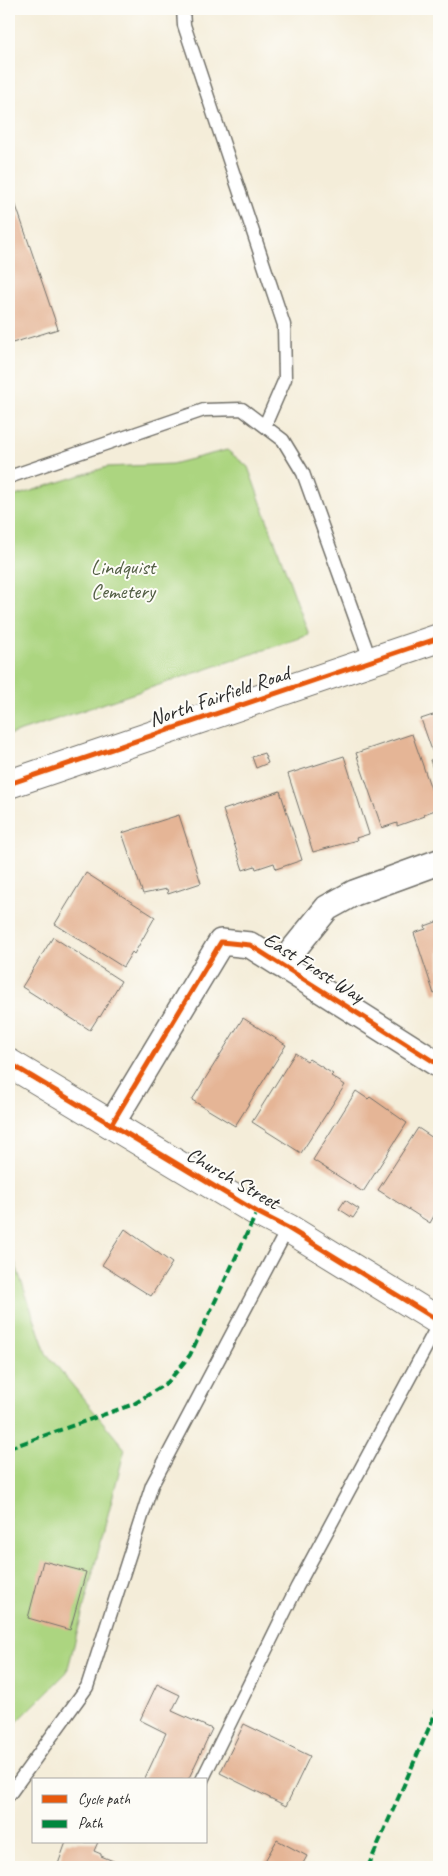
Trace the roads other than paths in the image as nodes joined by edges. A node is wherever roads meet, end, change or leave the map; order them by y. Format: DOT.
graph roads {
  1 [pos="183,9"];
  2 [pos="265,425"];
  3 [pos="9,477"];
  4 [pos="439,638"];
  5 [pos="371,662"];
  6 [pos="9,784"];
  7 [pos="439,862"];
  8 [pos="281,965"];
  9 [pos="9,1064"];
  10 [pos="439,1065"];
  11 [pos="111,1125"];
  12 [pos="288,1228"];
  13 [pos="439,1322"];
  14 [pos="203,1778"];
  15 [pos="9,1795"];
  1 -- 2 [label="lane"];
  2 -- 3 [label="lane"];
  2 -- 5 [label="lane"];
  4 -- 5 [label="street, North Fairfield Road"];
  5 -- 6 [label="street, North Fairfield Road"];
  7 -- 8 [label="street"];
  8 -- 10 [label="street, East Frost Way"];
  8 -- 11 [label="street, East Frost Way"];
  9 -- 11 [label="street, Church Street"];
  11 -- 12 [label="street, Church Street"];
  12 -- 13 [label="street, Church Street"];
  12 -- 15 [label="lane"];
  13 -- 14 [label="lane"];
}
